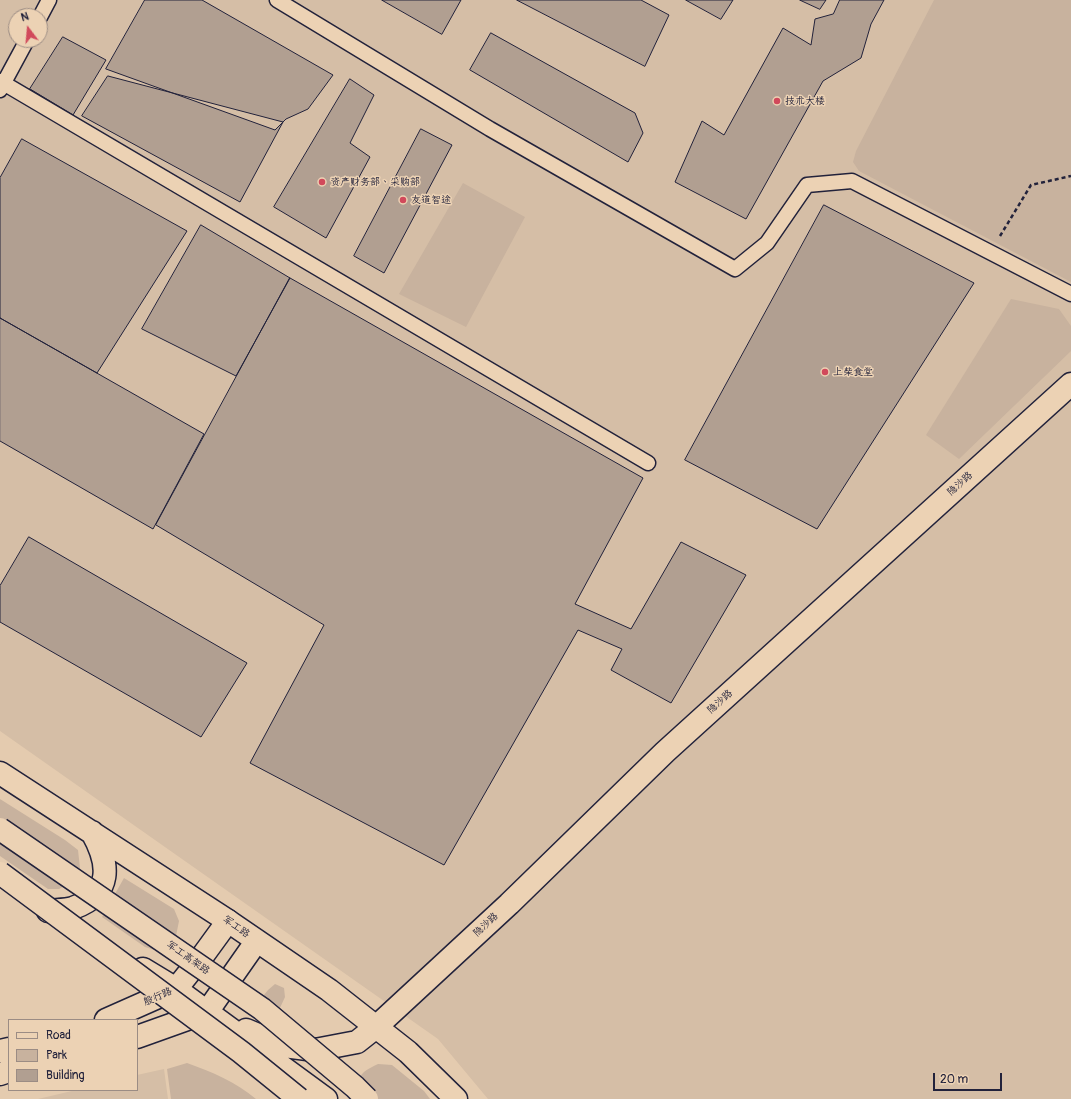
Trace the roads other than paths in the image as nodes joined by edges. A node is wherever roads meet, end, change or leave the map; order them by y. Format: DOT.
graph roads {
  1 [pos="277,0"];
  2 [pos="22,48"];
  3 [pos="1,84"];
  4 [pos="1071,294"];
  5 [pos="1071,384"];
  6 [pos="648,463"];
  7 [pos="0,772"];
  8 [pos="0,829"];
  9 [pos="92,832"];
  10 [pos="0,873"];
  11 [pos="0,884"];
  12 [pos="48,911"];
  13 [pos="228,921"];
  14 [pos="256,942"];
  15 [pos="176,989"];
  16 [pos="207,1012"];
  17 [pos="108,1019"];
  18 [pos="376,1027"];
  19 [pos="138,1037"];
  20 [pos="299,1099"];
  21 [pos="326,1099"];
  22 [pos="367,1099"];
  23 [pos="456,1099"];
  1 -- 4 [label="lane"];
  2 -- 3 [label="lane"];
  3 -- 6 [label="lane"];
  5 -- 18 [label="main road, 隐沙路"];
  7 -- 9 [label="main road, 军工路"];
  8 -- 22 [label="main road, 军工高架路, bridge"];
  9 -- 12 [label="main road"];
  9 -- 13 [label="main road, 军工路"];
  10 -- 20 [label="main road, bridge"];
  11 -- 12 [label="main road"];
  12 -- 15 [label="main road"];
  13 -- 14 [label="main road, 军工路"];
  13 -- 15 [label="main road, 殷行路"];
  14 -- 16 [label="main road"];
  14 -- 18 [label="main road, 军工路"];
  15 -- 16 [label="main road"];
  15 -- 17 [label="main road, 殷行路"];
  16 -- 18 [label="main road"];
  16 -- 19 [label="main road"];
  16 -- 21 [label="main road"];
  18 -- 23 [label="main road, 军工路"];
}
